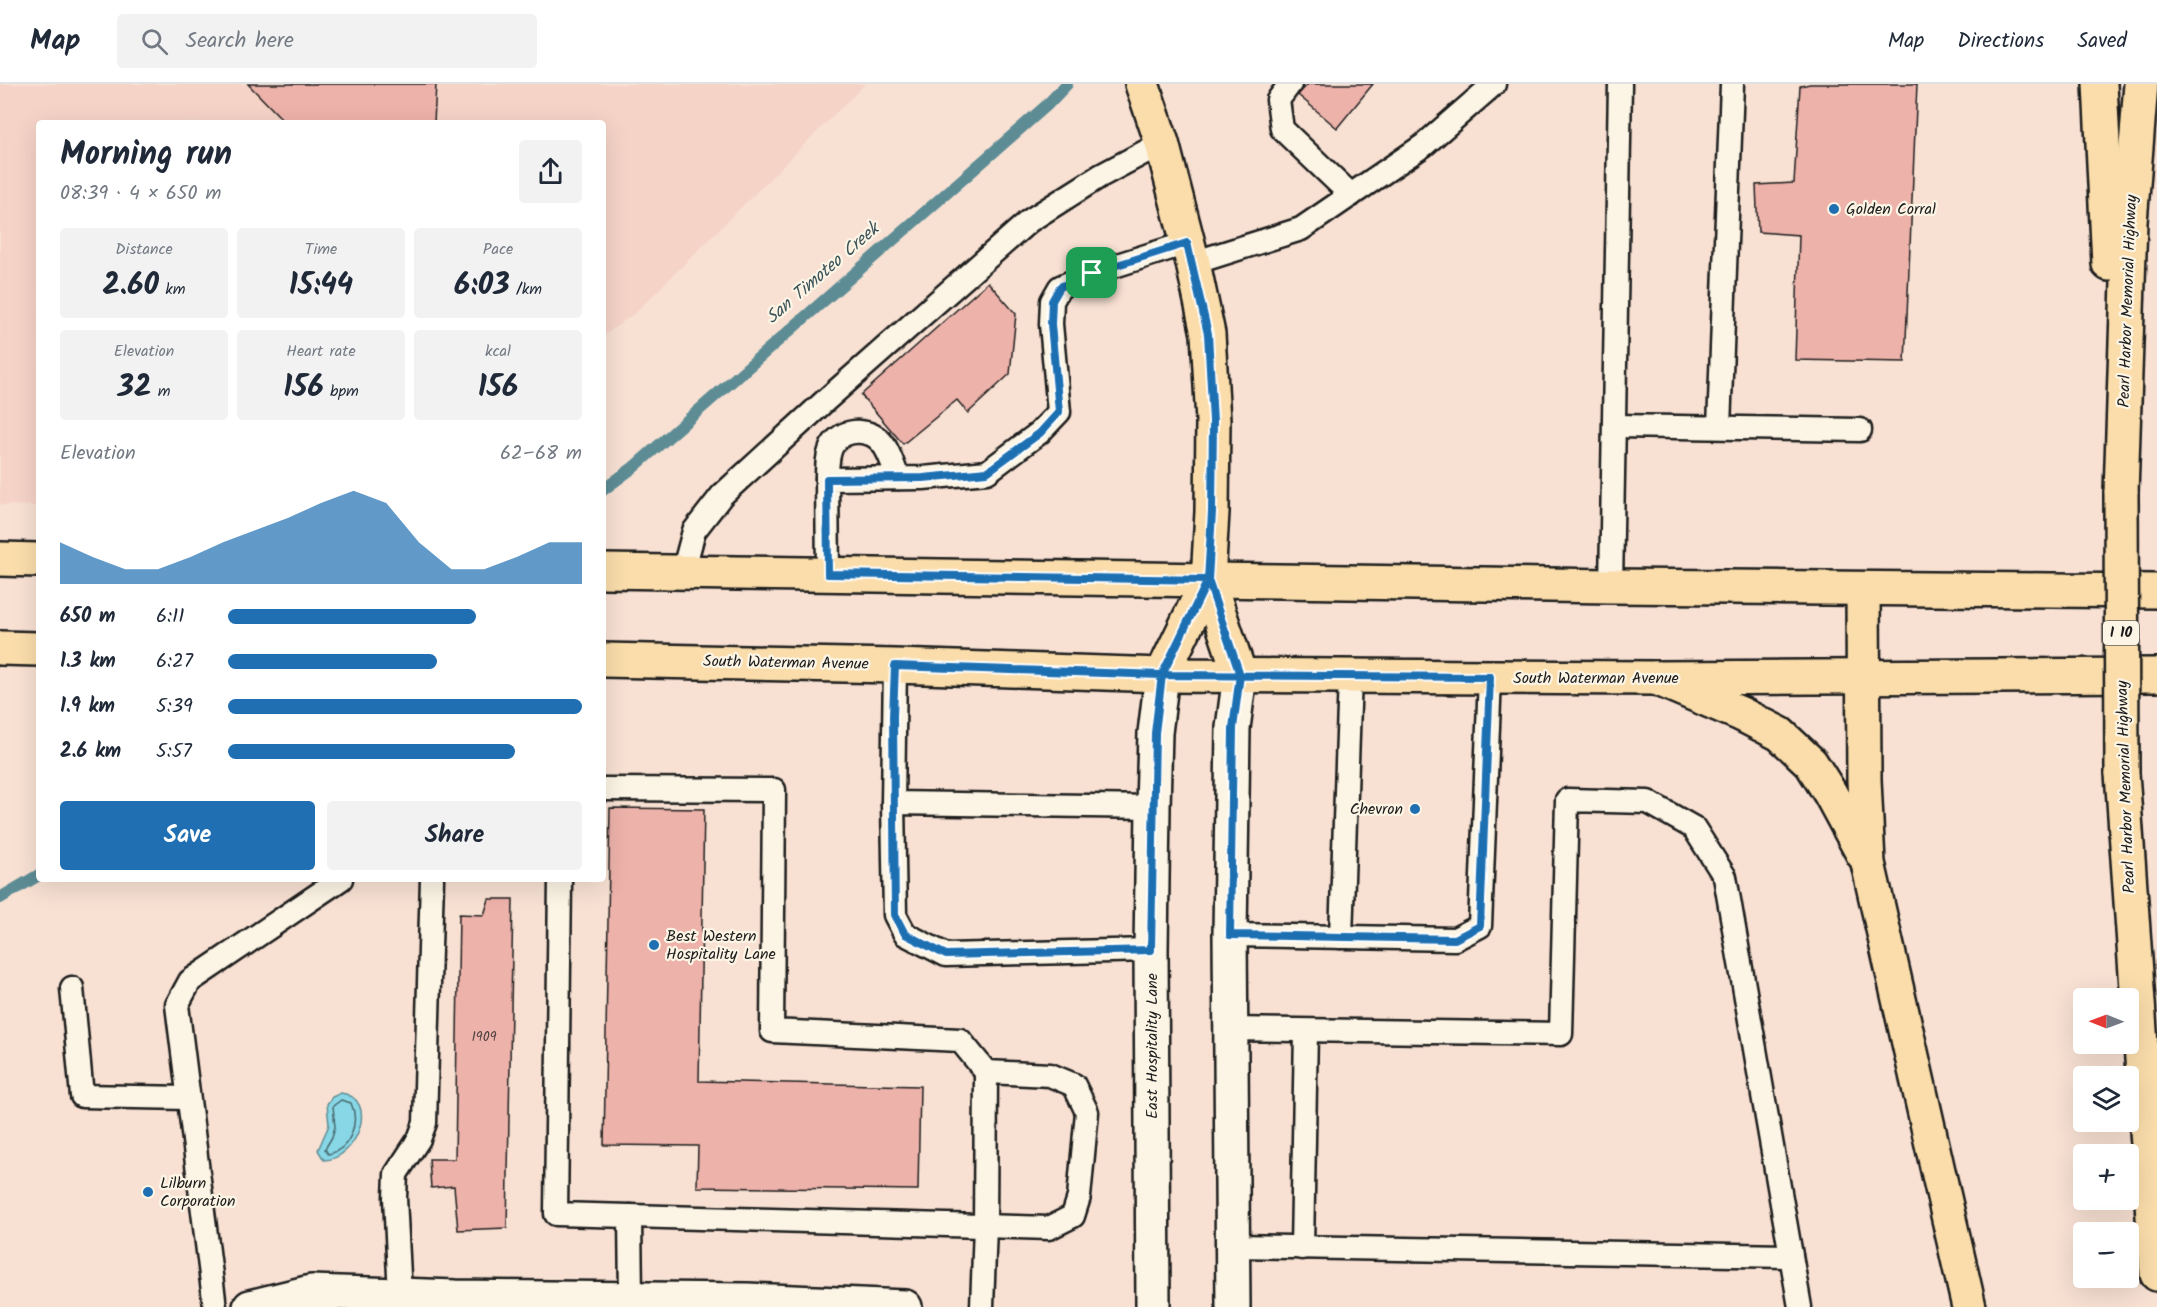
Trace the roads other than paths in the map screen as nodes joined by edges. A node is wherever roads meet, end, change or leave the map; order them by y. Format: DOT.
graph roads {
  1 [pos="1142,84"];
  2 [pos="1290,84"];
  3 [pos="1494,84"];
  4 [pos="1620,84"];
  5 [pos="1732,84"];
  6 [pos="2100,84"];
  7 [pos="2141,84"];
  8 [pos="1162,143"];
  9 [pos="1351,195"];
  10 [pos="1190,253"];
  11 [pos="1615,426"];
  12 [pos="1719,427"];
  13 [pos="1860,430"];
  14 [pos="898,478"];
  15 [pos="827,479"];
  16 [pos="2121,493"];
  17 [pos="0,559"];
  18 [pos="36,560"];
  19 [pos="606,571"];
  20 [pos="683,572"];
  21 [pos="828,574"];
  22 [pos="1208,580"];
  23 [pos="1611,586"];
  24 [pos="1863,588"];
  25 [pos="2157,591"];
  26 [pos="0,648"];
  27 [pos="36,649"];
  28 [pos="606,660"];
  29 [pos="895,666"];
  30 [pos="1162,675"];
  31 [pos="1240,675"];
  32 [pos="2157,675"];
  33 [pos="1350,676"];
  34 [pos="1490,677"];
  35 [pos="1862,677"];
  36 [pos="1656,678"];
  37 [pos="606,789"];
  38 [pos="893,803"];
  39 [pos="1153,807"];
  40 [pos="1868,863"];
  41 [pos="337,882"];
  42 [pos="432,882"];
  43 [pos="560,882"];
  44 [pos="1230,935"];
  45 [pos="1341,937"];
  46 [pos="1151,950"];
  47 [pos="72,988"];
  48 [pos="1230,1029"];
  49 [pos="1306,1031"];
  50 [pos="986,1072"];
  51 [pos="188,1098"];
  52 [pos="630,1216"];
  53 [pos="986,1226"];
  54 [pos="1233,1246"];
  55 [pos="1302,1248"];
  56 [pos="1791,1256"];
  57 [pos="2157,1274"];
  58 [pos="400,1295"];
  59 [pos="631,1299"];
  60 [pos="215,1307"];
  61 [pos="250,1307"];
  62 [pos="905,1307"];
  63 [pos="982,1307"];
  64 [pos="1153,1307"];
  65 [pos="1233,1307"];
  66 [pos="1800,1307"];
  67 [pos="1969,1307"];
  1 -- 8 [label="main road, East Hospitality Lane"];
  2 -- 9 [label="lane"];
  3 -- 9 [label="lane"];
  4 -- 11 [label="lane"];
  5 -- 12 [label="lane"];
  6 -- 16 [label="main road"];
  7 -- 16 [label="main road, Pearl Harbor Memorial Highway / I 10"];
  8 -- 10 [label="main road, East Hospitality Lane"];
  8 -- 20 [label="lane"];
  9 -- 10 [label="lane"];
  10 -- 14 [label="lane"];
  10 -- 22 [label="main road, East Hospitality Lane"];
  11 -- 12 [label="lane"];
  11 -- 23 [label="lane"];
  12 -- 13 [label="lane"];
  14 -- 15 [label="lane"];
  14 -- 15 [label="lane"];
  15 -- 21 [label="lane"];
  16 -- 57 [label="main road, Pearl Harbor Memorial Highway / I 10, bridge"];
  17 -- 18 [label="main road"];
  19 -- 20 [label="main road"];
  20 -- 21 [label="main road"];
  21 -- 22 [label="main road"];
  22 -- 23 [label="main road"];
  22 -- 30 [label="main road, East Hospitality Lane"];
  22 -- 31 [label="main road, East Hospitality Lane"];
  23 -- 24 [label="main road"];
  24 -- 25 [label="main road"];
  24 -- 35 [label="main road"];
  26 -- 27 [label="main road"];
  28 -- 29 [label="main road, South Waterman Avenue"];
  29 -- 30 [label="main road, South Waterman Avenue"];
  29 -- 38 [label="lane"];
  30 -- 31 [label="main road, South Waterman Avenue"];
  30 -- 39 [label="main road, East Hospitality Lane"];
  31 -- 33 [label="main road, South Waterman Avenue"];
  31 -- 44 [label="main road, East Hospitality Lane"];
  32 -- 35 [label="main road, South Waterman Avenue"];
  33 -- 34 [label="main road, South Waterman Avenue"];
  33 -- 45 [label="lane"];
  34 -- 36 [label="main road, South Waterman Avenue"];
  34 -- 45 [label="lane"];
  35 -- 36 [label="main road, South Waterman Avenue"];
  35 -- 40 [label="main road"];
  36 -- 40 [label="main road"];
  37 -- 50 [label="lane"];
  38 -- 39 [label="lane"];
  38 -- 46 [label="lane"];
  39 -- 46 [label="main road, East Hospitality Lane"];
  40 -- 67 [label="main road"];
  41 -- 51 [label="lane"];
  42 -- 58 [label="lane"];
  43 -- 52 [label="lane"];
  44 -- 45 [label="lane"];
  44 -- 48 [label="main road, East Hospitality Lane"];
  46 -- 64 [label="main road, East Hospitality Lane"];
  47 -- 51 [label="lane"];
  48 -- 49 [label="lane"];
  48 -- 54 [label="main road, East Hospitality Lane"];
  49 -- 55 [label="lane"];
  49 -- 56 [label="lane"];
  50 -- 53 [label="lane"];
  50 -- 53 [label="lane"];
  51 -- 60 [label="lane"];
  52 -- 53 [label="lane"];
  52 -- 59 [label="lane"];
  53 -- 63 [label="lane"];
  54 -- 55 [label="lane"];
  54 -- 65 [label="main road, East Hospitality Lane"];
  55 -- 56 [label="lane"];
  56 -- 66 [label="lane"];
  58 -- 59 [label="main road"];
  58 -- 61 [label="main road"];
  59 -- 62 [label="main road"];
}
